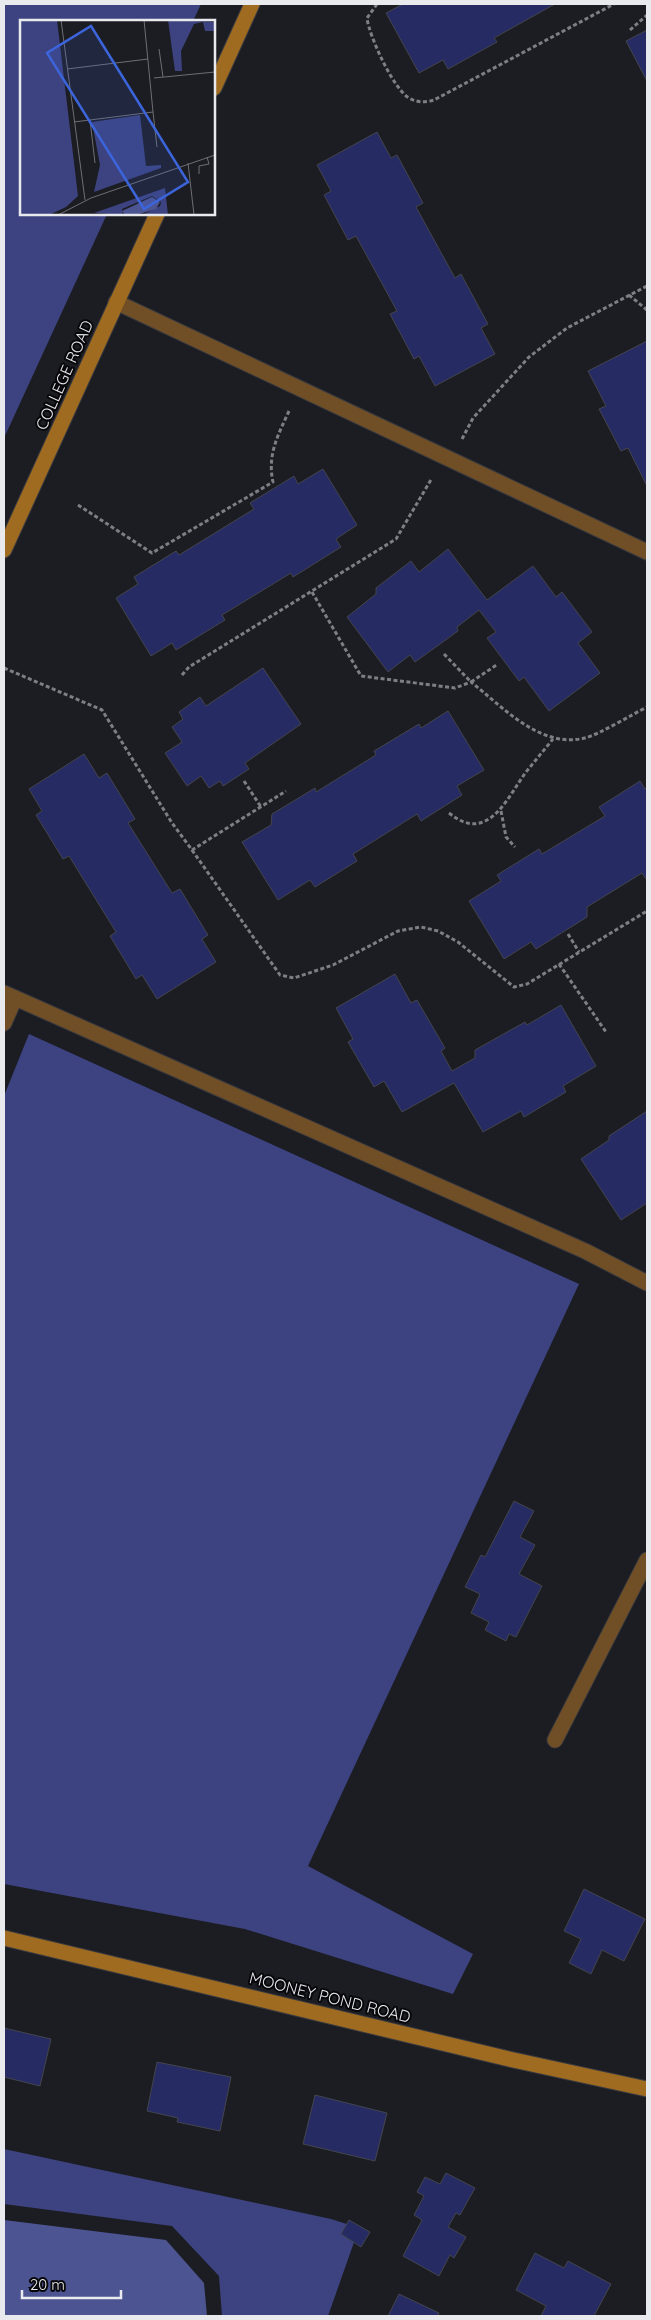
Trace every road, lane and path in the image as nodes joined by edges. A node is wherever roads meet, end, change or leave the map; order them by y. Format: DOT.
graph roads {
  1 [pos="252,4"];
  2 [pos="377,4"];
  3 [pos="614,4"];
  4 [pos="647,15"];
  5 [pos="630,30"];
  6 [pos="215,86"];
  7 [pos="156,215"];
  8 [pos="647,286"];
  9 [pos="629,295"];
  10 [pos="116,302"];
  11 [pos="647,310"];
  12 [pos="299,388"];
  13 [pos="448,458"];
  14 [pos="78,505"];
  15 [pos="4,550"];
  16 [pos="647,552"];
  17 [pos="312,592"];
  18 [pos="444,654"];
  19 [pos="498,664"];
  20 [pos="4,668"];
  21 [pos="182,675"];
  22 [pos="470,682"];
  23 [pos="647,707"];
  24 [pos="553,739"];
  25 [pos="244,780"];
  26 [pos="286,791"];
  27 [pos="261,807"];
  28 [pos="501,810"];
  29 [pos="449,813"];
  30 [pos="515,847"];
  31 [pos="192,850"];
  32 [pos="647,911"];
  33 [pos="568,934"];
  34 [pos="579,952"];
  35 [pos="559,964"];
  36 [pos="10,996"];
  37 [pos="4,1023"];
  38 [pos="606,1032"];
  39 [pos="647,1283"];
  40 [pos="647,1560"];
  41 [pos="555,1740"];
  42 [pos="4,1938"];
  43 [pos="647,2089"];
  1 -- 6 [label="street"];
  2 -- 3 [label="path"];
  4 -- 5 [label="path"];
  7 -- 10 [label="street, COLLEGE ROAD"];
  8 -- 9 [label="path"];
  9 -- 11 [label="path"];
  9 -- 13 [label="path"];
  10 -- 12 [label="lane"];
  10 -- 15 [label="street, COLLEGE ROAD"];
  12 -- 13 [label="lane"];
  12 -- 14 [label="path"];
  13 -- 16 [label="lane"];
  13 -- 17 [label="path"];
  17 -- 21 [label="path"];
  17 -- 22 [label="path"];
  18 -- 22 [label="path"];
  19 -- 22 [label="path"];
  20 -- 31 [label="path"];
  22 -- 24 [label="path"];
  23 -- 24 [label="path"];
  24 -- 28 [label="path"];
  25 -- 27 [label="path"];
  26 -- 27 [label="path"];
  27 -- 31 [label="path"];
  28 -- 29 [label="path"];
  28 -- 30 [label="path"];
  31 -- 35 [label="path"];
  32 -- 34 [label="path"];
  33 -- 34 [label="path"];
  34 -- 35 [label="path"];
  35 -- 38 [label="path"];
  36 -- 37 [label="lane"];
  36 -- 39 [label="lane"];
  40 -- 41 [label="lane"];
  42 -- 43 [label="street, MOONEY POND ROAD"];
}
